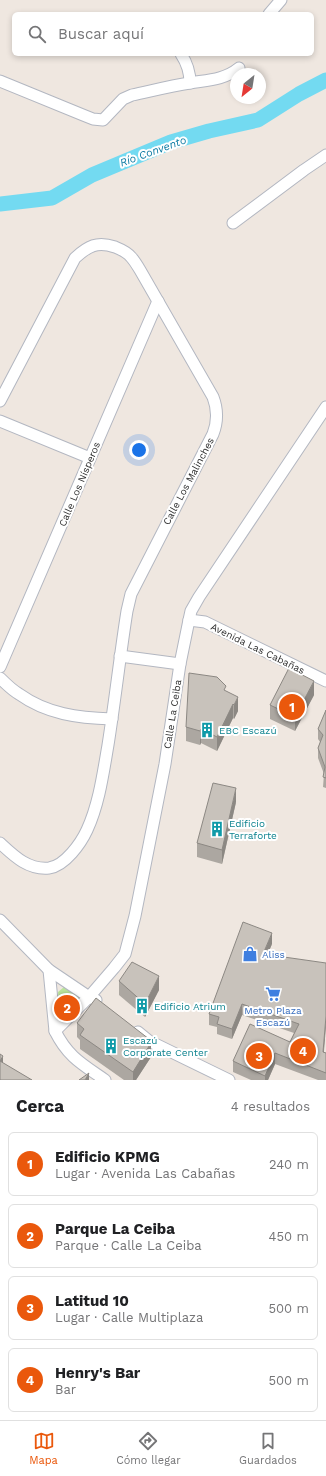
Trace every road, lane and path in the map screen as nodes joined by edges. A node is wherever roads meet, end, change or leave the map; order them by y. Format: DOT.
graph roads {
  1 [pos="281,0"];
  2 [pos="270,12"];
  3 [pos="182,56"];
  4 [pos="230,74"];
  5 [pos="0,81"];
  6 [pos="190,83"];
  7 [pos="326,156"];
  8 [pos="233,223"];
  9 [pos="158,301"];
  10 [pos="0,401"];
  11 [pos="326,407"];
  12 [pos="0,421"];
  13 [pos="90,458"];
  14 [pos="189,620"];
  15 [pos="120,656"];
  16 [pos="180,664"];
  17 [pos="0,667"];
  18 [pos="0,678"];
  19 [pos="326,681"];
  20 [pos="112,719"];
  21 [pos="0,843"];
  22 [pos="0,920"];
  23 [pos="49,970"];
  24 [pos="89,997"];
  25 [pos="105,1007"];
  26 [pos="128,1025"];
  27 [pos="55,1031"];
  28 [pos="105,1080"];
  29 [pos="229,1080"];
  1 -- 2 [label="street"];
  3 -- 6 [label="street"];
  4 -- 6 [label="street"];
  5 -- 6 [label="street"];
  7 -- 8 [label="street"];
  9 -- 10 [label="street, Calle Los Malinches"];
  9 -- 13 [label="street, Calle Los Nísperos"];
  9 -- 15 [label="street, Calle Los Malinches"];
  11 -- 14 [label="street, Calle La Ceiba"];
  12 -- 13 [label="street"];
  13 -- 17 [label="street, Calle Los Nísperos"];
  14 -- 16 [label="street, Calle La Ceiba"];
  14 -- 19 [label="street, Avenida Las Cabañas"];
  15 -- 16 [label="street"];
  15 -- 20 [label="street, Calle Los Malinches"];
  16 -- 24 [label="street, Calle La Ceiba"];
  18 -- 20 [label="street"];
  20 -- 21 [label="street, Calle Los Malinches"];
  22 -- 23 [label="street"];
  23 -- 24 [label="street"];
  23 -- 27 [label="street"];
  24 -- 25 [label="street"];
  24 -- 27 [label="street, Calle La Ceiba"];
  26 -- 29 [label="street"];
  27 -- 28 [label="street"];
}
